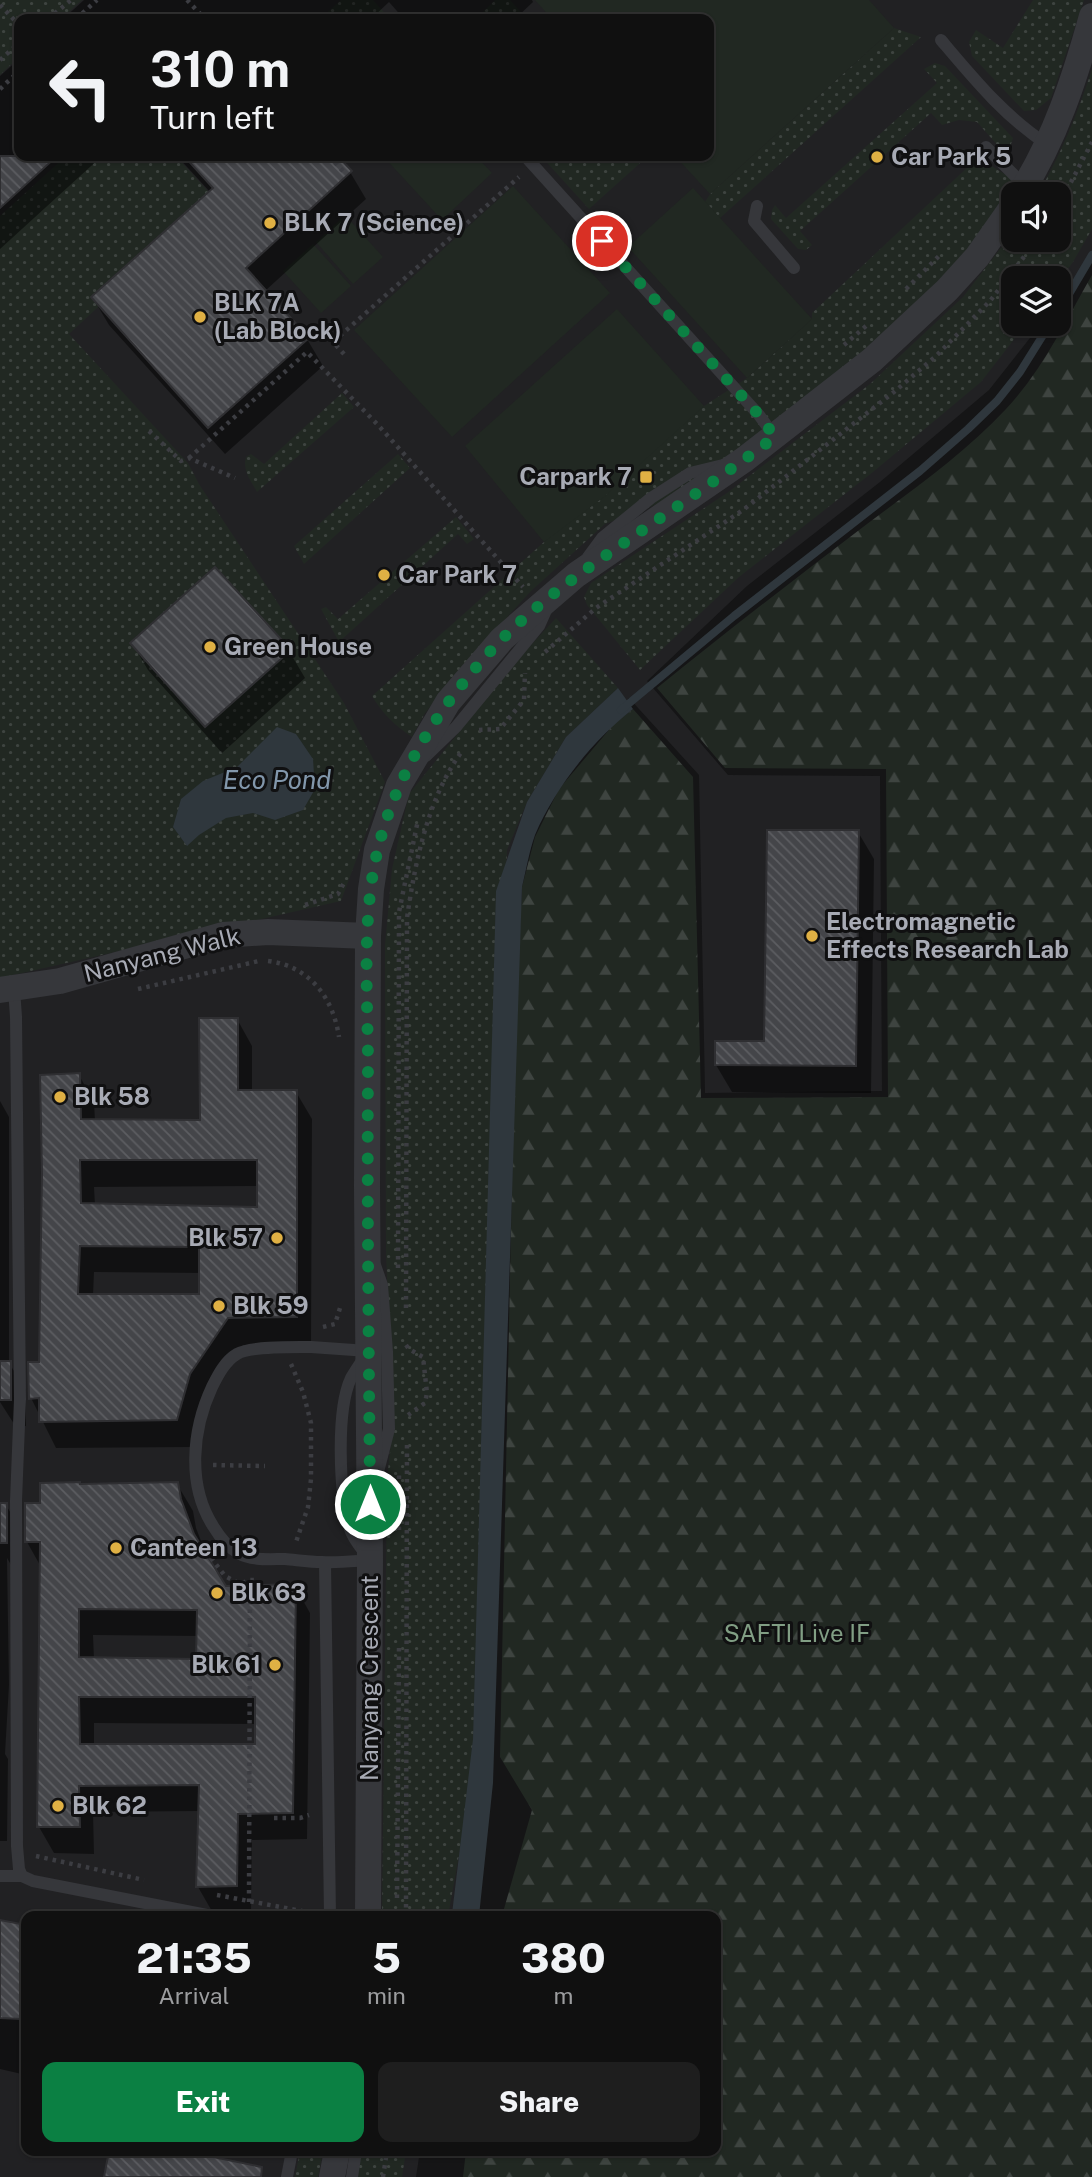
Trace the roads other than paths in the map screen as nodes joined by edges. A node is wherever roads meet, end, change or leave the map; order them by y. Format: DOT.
graph roads {
  1 [pos="1092,16"];
  2 [pos="941,40"];
  3 [pos="1048,145"];
  4 [pos="986,146"];
  5 [pos="530,161"];
  6 [pos="1011,182"];
  7 [pos="1027,182"];
  8 [pos="757,206"];
  9 [pos="1001,222"];
  10 [pos="794,268"];
  11 [pos="775,437"];
  12 [pos="368,936"];
  13 [pos="7,990"];
  14 [pos="367,1242"];
  15 [pos="368,1351"];
  16 [pos="370,1504"];
  17 [pos="370,1560"];
  18 [pos="325,1563"];
  19 [pos="22,1876"];
  20 [pos="0,1877"];
  21 [pos="186,1911"];
  22 [pos="330,1911"];
  23 [pos="369,1911"];
  24 [pos="291,2156"];
  25 [pos="336,2156"];
  26 [pos="355,2156"];
  27 [pos="288,2177"];
  28 [pos="332,2177"];
  29 [pos="352,2177"];
  1 -- 3 [label="street, Nanyang Crescent"];
  2 -- 3 [label="lane"];
  3 -- 7 [label="street, Nanyang Crescent"];
  4 -- 6 [label="lane"];
  5 -- 11 [label="lane"];
  8 -- 10 [label="lane"];
  9 -- 11 [label="street, Nanyang Crescent"];
  11 -- 12 [label="street, Nanyang Crescent"];
  12 -- 13 [label="street, Nanyang Walk"];
  12 -- 14 [label="street, Nanyang Crescent"];
  13 -- 19 [label="lane"];
  14 -- 15 [label="street, Nanyang Crescent"];
  14 -- 16 [label="lane"];
  15 -- 16 [label="street, Nanyang Crescent"];
  15 -- 17 [label="lane"];
  15 -- 18 [label="lane"];
  16 -- 17 [label="street, Nanyang Crescent"];
  17 -- 18 [label="lane"];
  17 -- 23 [label="street, Nanyang Crescent"];
  18 -- 22 [label="lane"];
  19 -- 20 [label="lane"];
  19 -- 21 [label="lane"];
  24 -- 27 [label="lane"];
  25 -- 28 [label="street"];
  26 -- 29 [label="lane"];
}
